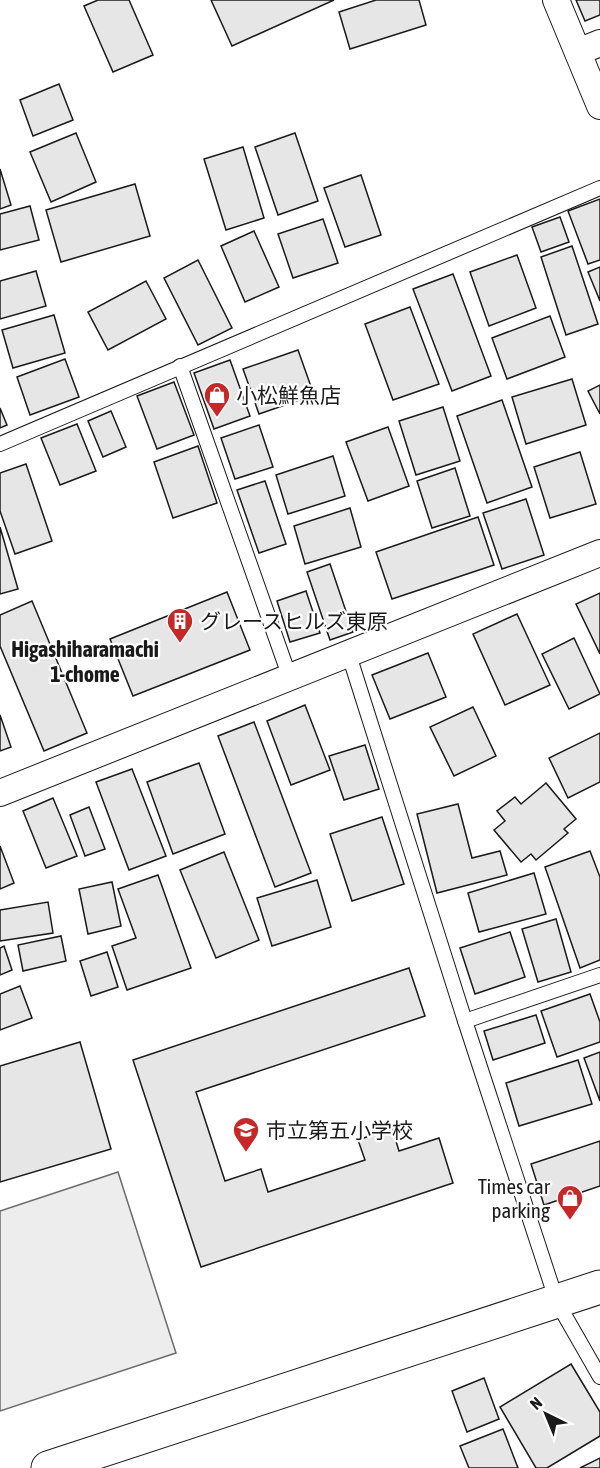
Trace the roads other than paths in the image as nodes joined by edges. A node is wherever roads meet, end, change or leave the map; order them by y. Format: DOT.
graph roads {
  1 [pos="555,0"];
  2 [pos="589,47"];
  3 [pos="600,106"];
  4 [pos="600,188"];
  5 [pos="180,366"];
  6 [pos="0,444"];
  7 [pos="600,552"];
  8 [pos="348,655"];
  9 [pos="290,678"];
  10 [pos="0,793"];
  11 [pos="600,975"];
  12 [pos="465,1021"];
  13 [pos="600,1287"];
  14 [pos="557,1302"];
  15 [pos="600,1377"];
  16 [pos="48,1468"];
  1 -- 2 [label="street"];
  2 -- 3 [label="street"];
  4 -- 5 [label="lane"];
  5 -- 6 [label="lane"];
  5 -- 9 [label="lane"];
  7 -- 8 [label="street"];
  8 -- 9 [label="street"];
  8 -- 12 [label="lane"];
  9 -- 10 [label="street"];
  11 -- 12 [label="lane"];
  12 -- 14 [label="lane"];
  13 -- 14 [label="street"];
  14 -- 15 [label="lane"];
  14 -- 16 [label="street"];
}
